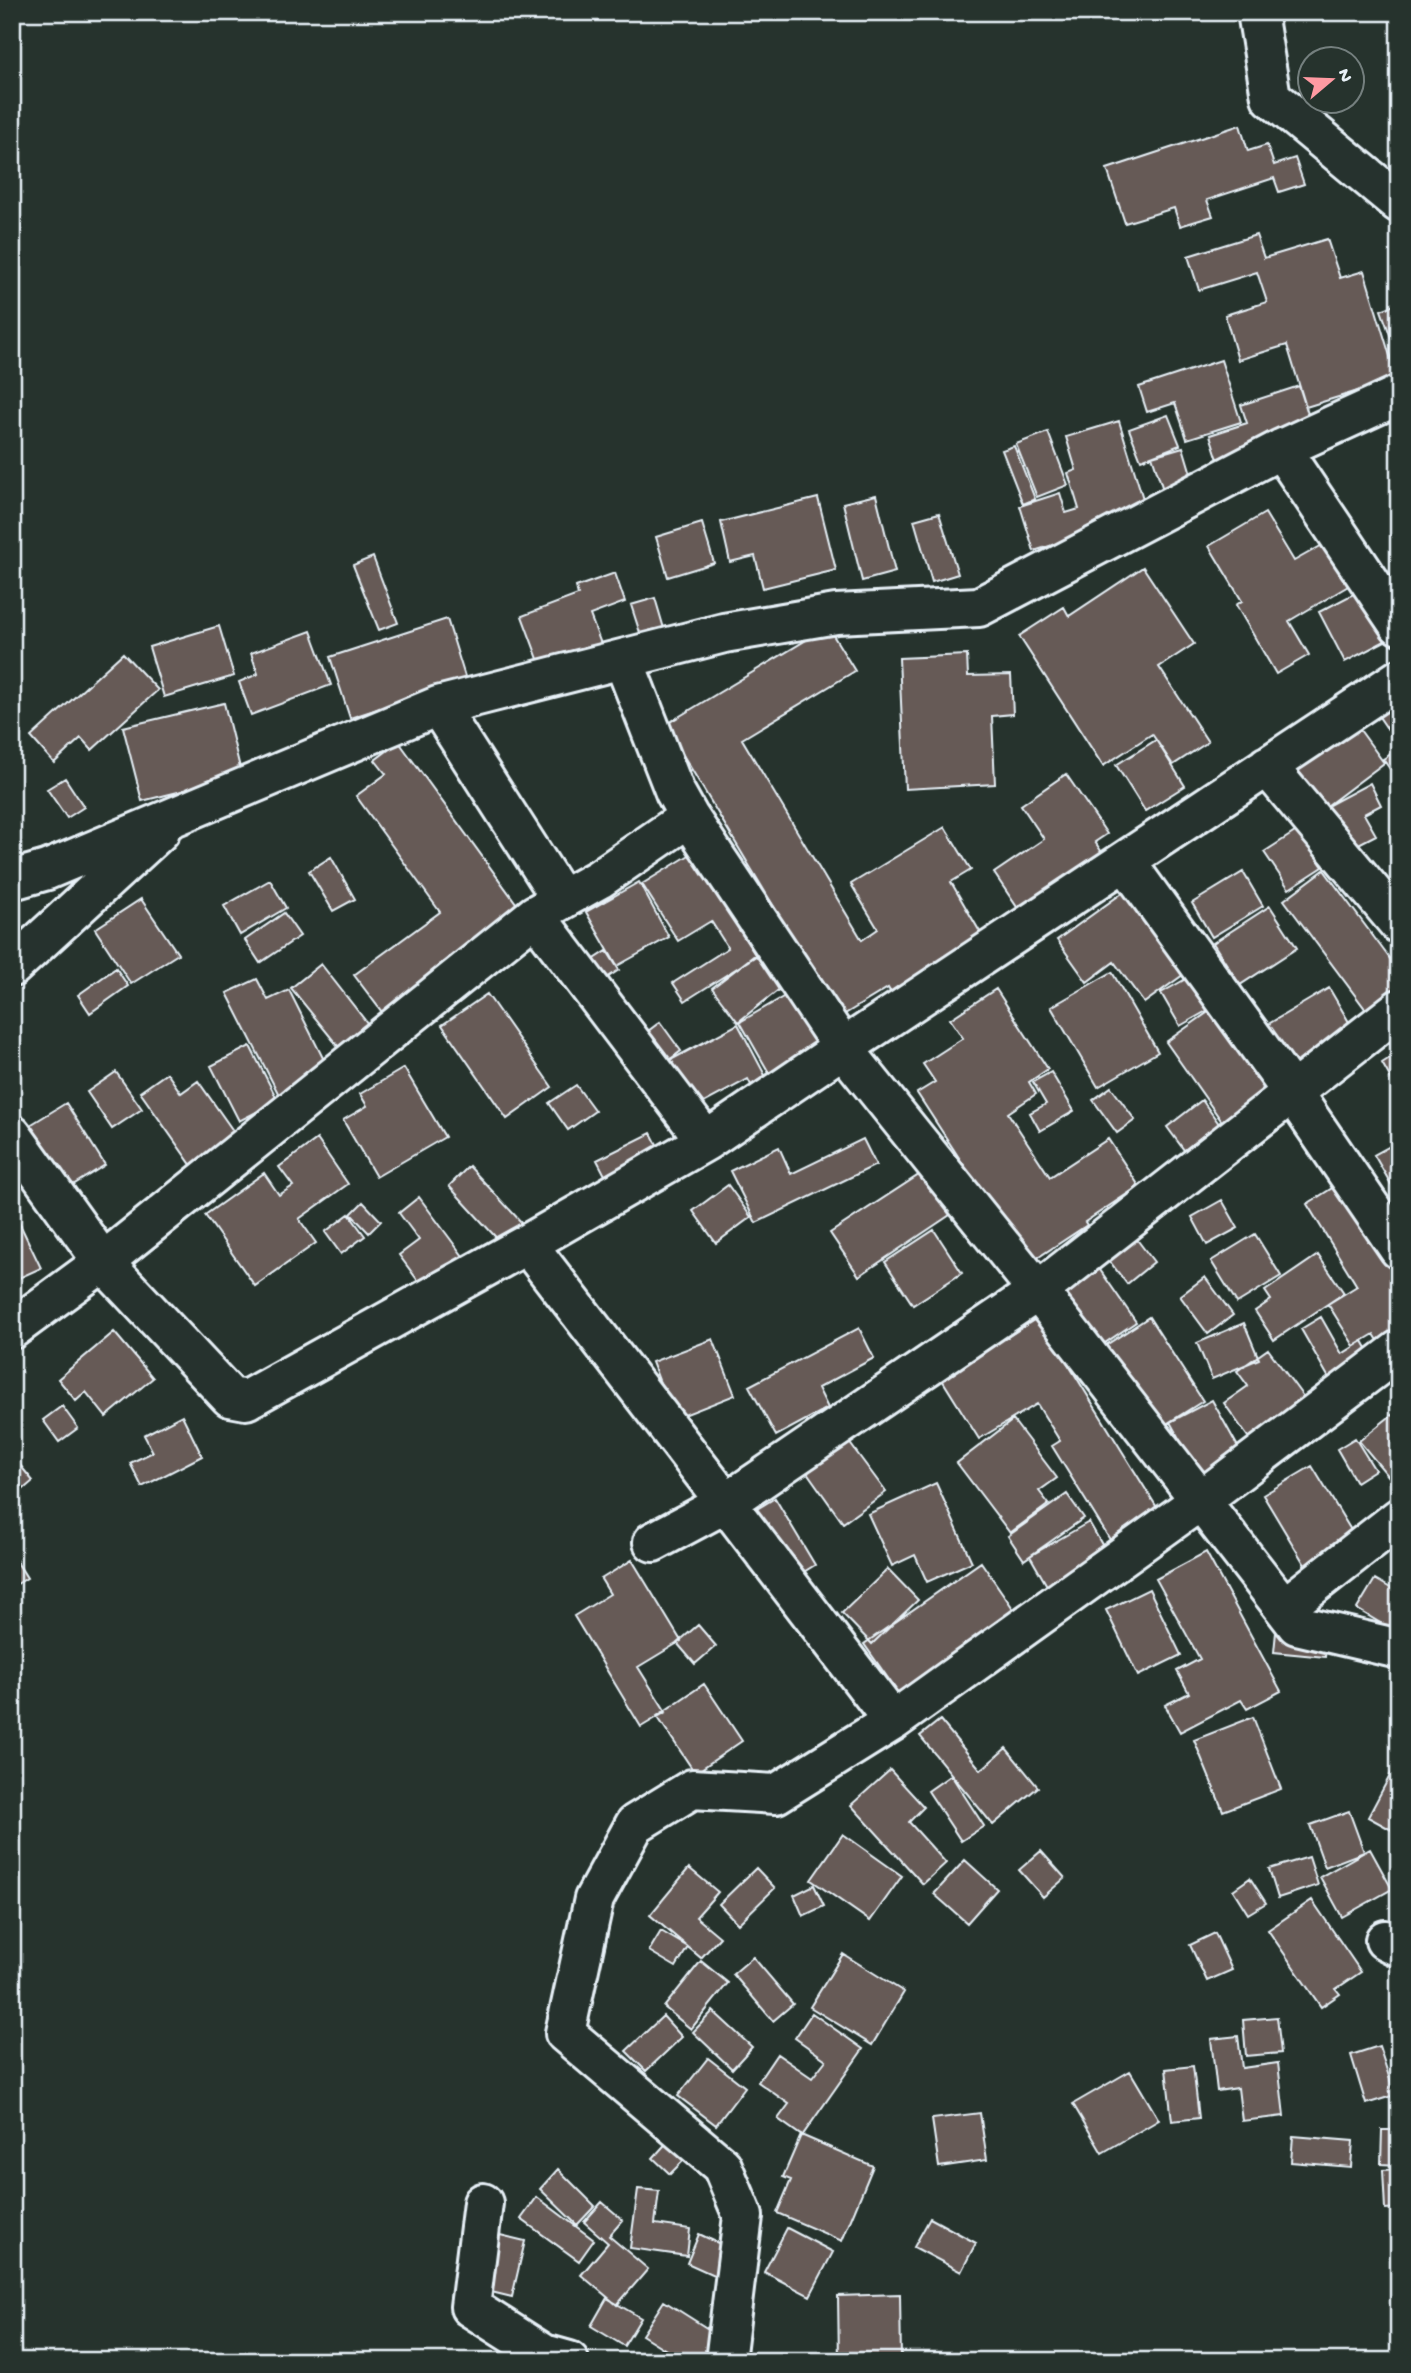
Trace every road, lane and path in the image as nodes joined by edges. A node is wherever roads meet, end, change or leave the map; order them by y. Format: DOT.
graph roads {
  1 [pos="1257,12"];
  2 [pos="1399,203"];
  3 [pos="1399,395"];
  4 [pos="1281,449"];
  5 [pos="1399,625"];
  6 [pos="623,659"];
  7 [pos="1399,679"];
  8 [pos="438,706"];
  9 [pos="1267,766"];
  10 [pos="181,812"];
  11 [pos="689,817"];
  12 [pos="1125,861"];
  13 [pos="12,880"];
  14 [pos="549,907"];
  15 [pos="1399,924"];
  16 [pos="12,967"];
  17 [pos="1399,1009"];
  18 [pos="843,1048"];
  19 [pos="1292,1093"];
  20 [pos="12,1135"];
  21 [pos="706,1141"];
  22 [pos="527,1244"];
  23 [pos="1399,1249"];
  24 [pos="103,1262"];
  25 [pos="1038,1291"];
  26 [pos="12,1329"];
  27 [pos="1399,1350"];
  28 [pos="1201,1500"];
  29 [pos="726,1503"];
  30 [pos="1399,1518"];
  31 [pos="653,1542"];
  32 [pos="1284,1608"];
  33 [pos="1399,1649"];
  34 [pos="893,1721"];
  35 [pos="483,2203"];
  36 [pos="569,2361"];
  37 [pos="725,2361"];
  1 -- 2 [label="street"];
  3 -- 4 [label="street"];
  4 -- 5 [label="street"];
  4 -- 6 [label="street"];
  6 -- 8 [label="street"];
  6 -- 11 [label="street"];
  7 -- 9 [label="street"];
  8 -- 10 [label="street"];
  8 -- 14 [label="street"];
  9 -- 12 [label="street"];
  9 -- 15 [label="street"];
  10 -- 13 [label="street"];
  10 -- 16 [label="street"];
  11 -- 14 [label="street"];
  11 -- 18 [label="street"];
  12 -- 18 [label="street"];
  12 -- 19 [label="street"];
  14 -- 21 [label="street"];
  14 -- 24 [label="street"];
  17 -- 19 [label="street"];
  18 -- 21 [label="street"];
  18 -- 25 [label="street"];
  19 -- 23 [label="street"];
  19 -- 25 [label="street"];
  20 -- 24 [label="street"];
  21 -- 22 [label="street"];
  22 -- 24 [label="street"];
  22 -- 29 [label="street"];
  24 -- 26 [label="street"];
  25 -- 28 [label="street"];
  25 -- 29 [label="street"];
  27 -- 28 [label="street"];
  28 -- 32 [label="street"];
  28 -- 34 [label="street"];
  29 -- 31 [label="street"];
  29 -- 34 [label="street"];
  30 -- 32 [label="street"];
  32 -- 33 [label="street"];
  34 -- 37 [label="street"];
  35 -- 36 [label="street"];
}
